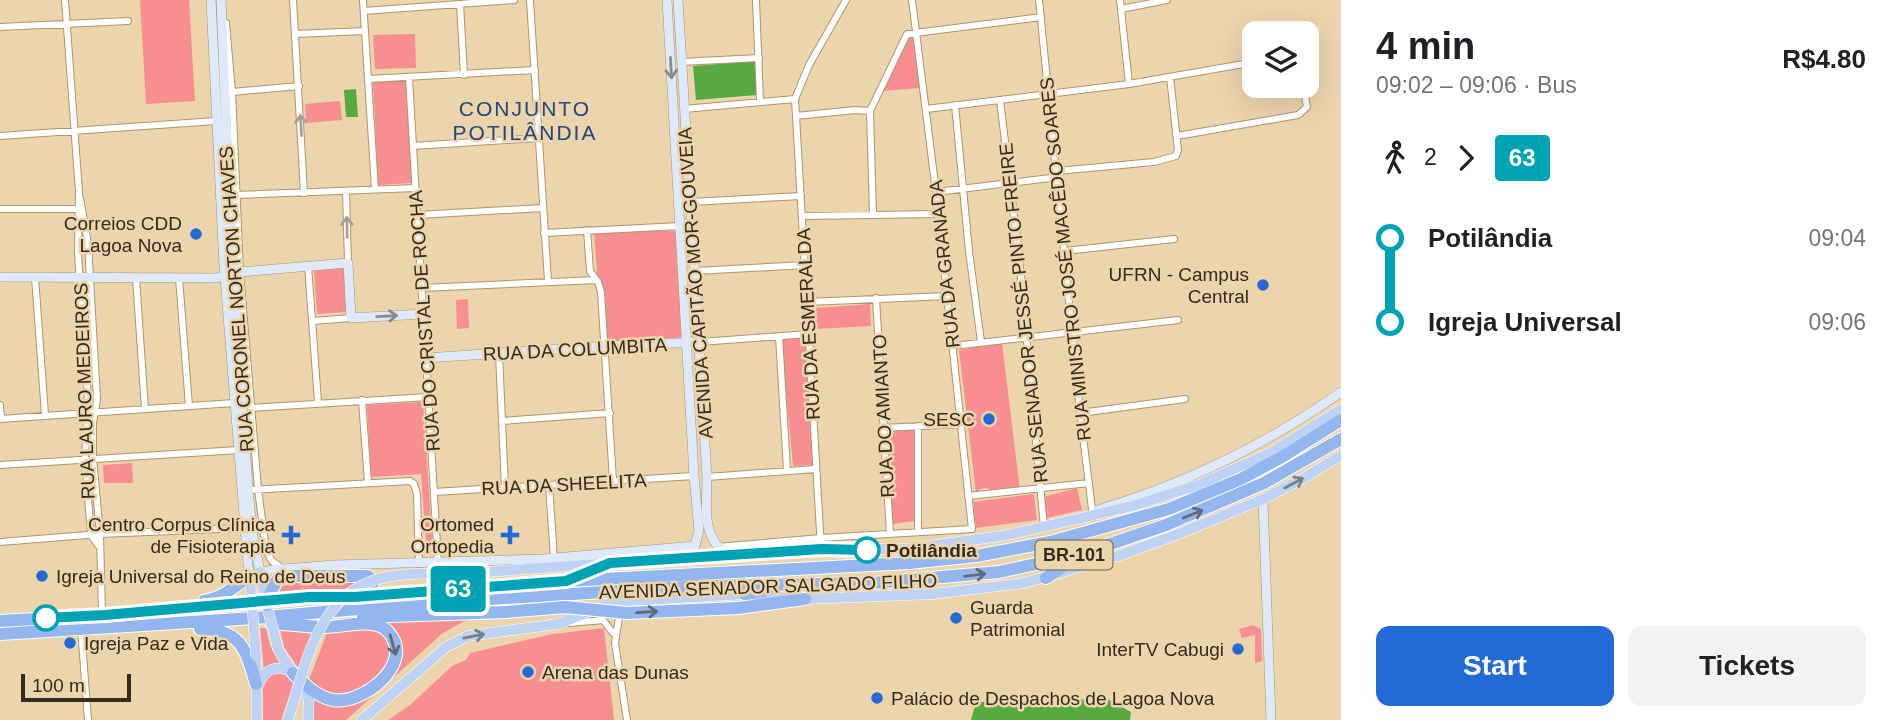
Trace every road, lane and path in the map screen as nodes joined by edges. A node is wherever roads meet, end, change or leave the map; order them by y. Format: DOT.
graph roads {
  1 [pos="65,0"];
  2 [pos="211,0"];
  3 [pos="221,0"];
  4 [pos="293,0"];
  5 [pos="363,0"];
  6 [pos="514,0"];
  7 [pos="530,0"];
  8 [pos="667,0"];
  9 [pos="678,0"];
  10 [pos="846,0"];
  11 [pos="912,0"];
  12 [pos="1039,0"];
  13 [pos="1120,0"];
  14 [pos="1167,0"];
  15 [pos="433,3"];
  16 [pos="758,3"];
  17 [pos="460,4"];
  18 [pos="1121,9"];
  19 [pos="364,11"];
  20 [pos="668,16"];
  21 [pos="679,16"];
  22 [pos="1041,17"];
  23 [pos="128,21"];
  24 [pos="65,22"];
  25 [pos="0,27"];
  26 [pos="365,31"];
  27 [pos="917,33"];
  28 [pos="295,34"];
  29 [pos="759,58"];
  30 [pos="681,62"];
  31 [pos="1242,64"];
  32 [pos="535,70"];
  33 [pos="464,75"];
  34 [pos="1170,77"];
  35 [pos="409,78"];
  36 [pos="369,79"];
  37 [pos="1129,84"];
  38 [pos="299,86"];
  39 [pos="232,92"];
  40 [pos="1048,93"];
  41 [pos="1305,98"];
  42 [pos="795,99"];
  43 [pos="1000,100"];
  44 [pos="760,102"];
  45 [pos="955,105"];
  46 [pos="684,109"];
  47 [pos="926,109"];
  48 [pos="870,111"];
  49 [pos="796,116"];
  50 [pos="216,121"];
  51 [pos="73,131"];
  52 [pos="0,136"];
  53 [pos="1177,136"];
  54 [pos="539,138"];
  55 [pos="413,146"];
  56 [pos="1057,174"];
  57 [pos="1011,184"];
  58 [pos="415,188"];
  59 [pos="963,188"];
  60 [pos="375,189"];
  61 [pos="346,191"];
  62 [pos="936,192"];
  63 [pos="304,193"];
  64 [pos="232,195"];
  65 [pos="802,197"];
  66 [pos="690,202"];
  67 [pos="543,208"];
  68 [pos="0,209"];
  69 [pos="80,209"];
  70 [pos="938,214"];
  71 [pos="417,215"];
  72 [pos="873,215"];
  73 [pos="803,216"];
  74 [pos="680,226"];
  75 [pos="587,230"];
  76 [pos="544,233"];
  77 [pos="1174,239"];
  78 [pos="1065,251"];
  79 [pos="348,263"];
  80 [pos="806,265"];
  81 [pos="308,266"];
  82 [pos="695,271"];
  83 [pos="233,274"];
  84 [pos="0,277"];
  85 [pos="35,277"];
  86 [pos="85,277"];
  87 [pos="136,278"];
  88 [pos="179,278"];
  89 [pos="596,280"];
  90 [pos="548,281"];
  91 [pos="422,288"];
  92 [pos="947,296"];
  93 [pos="876,298"];
  94 [pos="807,302"];
  95 [pos="423,314"];
  96 [pos="351,318"];
  97 [pos="1178,320"];
  98 [pos="313,321"];
  99 [pos="1073,332"];
  100 [pos="808,334"];
  101 [pos="779,336"];
  102 [pos="1027,337"];
  103 [pos="700,342"];
  104 [pos="981,342"];
  105 [pos="688,343"];
  106 [pos="605,346"];
  107 [pos="953,346"];
  108 [pos="499,354"];
  109 [pos="426,358"];
  110 [pos="1341,392"];
  111 [pos="428,397"];
  112 [pos="1185,399"];
  113 [pos="362,400"];
  114 [pos="318,402"];
  115 [pos="234,403"];
  116 [pos="0,405"];
  117 [pos="189,406"];
  118 [pos="251,408"];
  119 [pos="145,409"];
  120 [pos="1341,410"];
  121 [pos="87,412"];
  122 [pos="95,412"];
  123 [pos="610,413"];
  124 [pos="1080,413"];
  125 [pos="45,415"];
  126 [pos="0,419"];
  127 [pos="1341,420"];
  128 [pos="502,421"];
  129 [pos="962,424"];
  130 [pos="918,426"];
  131 [pos="883,428"];
  132 [pos="1341,439"];
  133 [pos="238,450"];
  134 [pos="1341,455"];
  135 [pos="89,459"];
  136 [pos="0,465"];
  137 [pos="816,469"];
  138 [pos="787,470"];
  139 [pos="694,476"];
  140 [pos="708,477"];
  141 [pos="613,481"];
  142 [pos="368,483"];
  143 [pos="1089,483"];
  144 [pos="549,485"];
  145 [pos="505,488"];
  146 [pos="253,489"];
  147 [pos="1041,489"];
  148 [pos="434,492"];
  149 [pos="968,496"];
  150 [pos="1263,499"];
  151 [pos="1093,514"];
  152 [pos="1044,527"];
  153 [pos="243,528"];
  154 [pos="918,532"];
  155 [pos="100,534"];
  156 [pos="890,534"];
  157 [pos="91,535"];
  158 [pos="821,538"];
  159 [pos="0,542"];
  160 [pos="98,545"];
  161 [pos="717,547"];
  162 [pos="821,549"];
  163 [pos="1081,554"];
  164 [pos="730,556"];
  165 [pos="550,561"];
  166 [pos="439,563"];
  167 [pos="610,563"];
  168 [pos="419,564"];
  169 [pos="283,569"];
  170 [pos="253,576"];
  171 [pos="1046,578"];
  172 [pos="566,581"];
  173 [pos="784,586"];
  174 [pos="745,594"];
  175 [pos="354,597"];
  176 [pos="267,599"];
  177 [pos="805,599"];
  178 [pos="622,601"];
  179 [pos="604,604"];
  180 [pos="255,618"];
  181 [pos="240,619"];
  182 [pos="102,620"];
  183 [pos="0,621"];
  184 [pos="558,624"];
  185 [pos="81,628"];
  186 [pos="0,634"];
  187 [pos="614,636"];
  188 [pos="293,673"];
  189 [pos="257,686"];
  190 [pos="88,720"];
  191 [pos="257,720"];
  192 [pos="288,720"];
  193 [pos="308,720"];
  194 [pos="362,720"];
  195 [pos="627,720"];
  196 [pos="1271,720"];
  1 -- 24 [label="street, RUA LAURO MEDEIROS"];
  2 -- 50 [label="main road, RUA CORONEL NORTON CHAVES"];
  3 -- 39 [label="street, RUA CORONEL NORTON CHAVES"];
  3 -- 64 [label="main road, RUA CORONEL NORTON CHAVES"];
  4 -- 28 [label="street"];
  5 -- 19 [label="street"];
  6 -- 17 [label="street"];
  7 -- 32 [label="street"];
  8 -- 20 [label="main road"];
  9 -- 21 [label="main road, AVENIDA CAPITÃO MOR-GOUVEIA"];
  10 -- 42 [label="street"];
  11 -- 27 [label="street, RUA DA GRANADA"];
  12 -- 22 [label="street, RUA MINISTRO JOSÉ MACÊDO SOARES"];
  13 -- 18 [label="street"];
  14 -- 18 [label="street"];
  15 -- 17 [label="street"];
  15 -- 19 [label="street"];
  16 -- 29 [label="street"];
  17 -- 33 [label="street"];
  18 -- 37 [label="street"];
  19 -- 26 [label="street"];
  20 -- 21 [label="main road"];
  20 -- 74 [label="main road, one-way"];
  21 -- 30 [label="main road, AVENIDA CAPITÃO MOR-GOUVEIA"];
  22 -- 27 [label="street"];
  22 -- 40 [label="street, RUA MINISTRO JOSÉ MACÊDO SOARES"];
  23 -- 24 [label="street"];
  24 -- 25 [label="street"];
  24 -- 51 [label="street, RUA LAURO MEDEIROS"];
  26 -- 28 [label="street"];
  26 -- 36 [label="street"];
  27 -- 47 [label="street, RUA DA GRANADA"];
  27 -- 48 [label="street"];
  28 -- 38 [label="street"];
  29 -- 30 [label="street"];
  29 -- 44 [label="street"];
  30 -- 46 [label="main road, AVENIDA CAPITÃO MOR-GOUVEIA"];
  31 -- 34 [label="street"];
  32 -- 33 [label="street"];
  32 -- 54 [label="street"];
  33 -- 35 [label="street"];
  34 -- 37 [label="street"];
  34 -- 53 [label="street"];
  35 -- 36 [label="street"];
  35 -- 55 [label="street, RUA DO CRISTAL DE ROCHA"];
  36 -- 60 [label="street"];
  37 -- 40 [label="street"];
  38 -- 39 [label="street"];
  63 -- 38 [label="street, one-way"];
  39 -- 64 [label="street, RUA CORONEL NORTON CHAVES"];
  40 -- 43 [label="street"];
  40 -- 56 [label="street, RUA MINISTRO JOSÉ MACÊDO SOARES"];
  41 -- 53 [label="street"];
  42 -- 44 [label="street"];
  42 -- 49 [label="street, RUA DA ESMERALDA"];
  43 -- 45 [label="street"];
  43 -- 57 [label="street, RUA SENADOR JESSÉ PINTO FREIRE"];
  44 -- 46 [label="street"];
  45 -- 47 [label="street"];
  45 -- 59 [label="street"];
  46 -- 66 [label="main road, AVENIDA CAPITÃO MOR-GOUVEIA"];
  47 -- 62 [label="street, RUA DA GRANADA"];
  48 -- 49 [label="street"];
  48 -- 72 [label="street"];
  49 -- 65 [label="street, RUA DA ESMERALDA"];
  50 -- 51 [label="street"];
  50 -- 83 [label="main road, RUA CORONEL NORTON CHAVES"];
  51 -- 52 [label="street"];
  51 -- 69 [label="street, RUA LAURO MEDEIROS"];
  53 -- 56 [label="street"];
  54 -- 55 [label="street"];
  54 -- 67 [label="street"];
  55 -- 58 [label="street, RUA DO CRISTAL DE ROCHA"];
  56 -- 57 [label="street"];
  56 -- 78 [label="street, RUA MINISTRO JOSÉ MACÊDO SOARES"];
  57 -- 59 [label="street"];
  57 -- 102 [label="street, RUA SENADOR JESSÉ PINTO FREIRE"];
  58 -- 60 [label="street"];
  58 -- 71 [label="street, RUA DO CRISTAL DE ROCHA"];
  59 -- 62 [label="street"];
  59 -- 104 [label="street"];
  60 -- 61 [label="street"];
  61 -- 63 [label="street"];
  79 -- 61 [label="street, one-way"];
  62 -- 70 [label="street, RUA DA GRANADA"];
  63 -- 64 [label="street"];
  64 -- 83 [label="main road, RUA CORONEL NORTON CHAVES"];
  65 -- 66 [label="street"];
  65 -- 73 [label="street, RUA DA ESMERALDA"];
  66 -- 82 [label="main road, AVENIDA CAPITÃO MOR-GOUVEIA"];
  67 -- 71 [label="street"];
  67 -- 76 [label="street"];
  68 -- 69 [label="street"];
  69 -- 86 [label="street, RUA LAURO MEDEIROS"];
  70 -- 72 [label="street"];
  70 -- 92 [label="street, RUA DA GRANADA"];
  71 -- 91 [label="street, RUA DO CRISTAL DE ROCHA"];
  72 -- 73 [label="street"];
  73 -- 80 [label="street, RUA DA ESMERALDA"];
  74 -- 75 [label="street"];
  74 -- 105 [label="main road"];
  75 -- 76 [label="street"];
  75 -- 89 [label="street"];
  76 -- 90 [label="street"];
  77 -- 78 [label="street"];
  78 -- 99 [label="street, RUA MINISTRO JOSÉ MACÊDO SOARES"];
  79 -- 81 [label="main road"];
  79 -- 96 [label="main road"];
  80 -- 82 [label="street"];
  80 -- 94 [label="street, RUA DA ESMERALDA"];
  81 -- 83 [label="main road"];
  81 -- 98 [label="street"];
  82 -- 103 [label="main road, AVENIDA CAPITÃO MOR-GOUVEIA"];
  83 -- 88 [label="main road"];
  83 -- 115 [label="main road, RUA CORONEL NORTON CHAVES"];
  83 -- 118 [label="street, RUA CORONEL NORTON CHAVES"];
  83 -- 146 [label="main road, RUA CORONEL NORTON CHAVES"];
  84 -- 85 [label="main road"];
  85 -- 86 [label="main road"];
  85 -- 125 [label="street"];
  86 -- 87 [label="main road"];
  86 -- 121 [label="street, RUA LAURO MEDEIROS"];
  86 -- 122 [label="street, RUA LAURO MEDEIROS"];
  87 -- 88 [label="main road"];
  87 -- 119 [label="street"];
  88 -- 117 [label="street"];
  89 -- 90 [label="street"];
  89 -- 106 [label="street"];
  90 -- 91 [label="street"];
  91 -- 95 [label="street, RUA DO CRISTAL DE ROCHA"];
  92 -- 93 [label="street"];
  92 -- 107 [label="street, RUA DA GRANADA"];
  93 -- 94 [label="street"];
  93 -- 131 [label="street, RUA DO AMIANTO"];
  94 -- 100 [label="street, RUA DA ESMERALDA"];
  96 -- 95 [label="main road, one-way"];
  95 -- 109 [label="main road, RUA DO CRISTAL DE ROCHA"];
  96 -- 98 [label="street"];
  97 -- 99 [label="street"];
  98 -- 114 [label="street"];
  99 -- 102 [label="street"];
  99 -- 124 [label="street, RUA MINISTRO JOSÉ MACÊDO SOARES"];
  100 -- 101 [label="street, RUA DA COLUMBITA"];
  100 -- 137 [label="street, RUA DA ESMERALDA"];
  101 -- 103 [label="street, RUA DA COLUMBITA"];
  101 -- 138 [label="street"];
  102 -- 104 [label="street"];
  102 -- 147 [label="street, RUA SENADOR JESSÉ PINTO FREIRE"];
  103 -- 105 [label="main road, RUA DA COLUMBITA"];
  103 -- 140 [label="main road, AVENIDA CAPITÃO MOR-GOUVEIA"];
  104 -- 107 [label="street"];
  105 -- 106 [label="main road, RUA DA COLUMBITA"];
  105 -- 139 [label="main road"];
  106 -- 108 [label="main road, RUA DA COLUMBITA"];
  106 -- 123 [label="street"];
  107 -- 129 [label="street, RUA DA GRANADA"];
  108 -- 109 [label="main road, RUA DA COLUMBITA"];
  108 -- 128 [label="street"];
  109 -- 111 [label="street, RUA DO CRISTAL DE ROCHA"];
  110 -- 151 [label="main road"];
  111 -- 113 [label="street"];
  111 -- 148 [label="street, RUA DO CRISTAL DE ROCHA"];
  112 -- 124 [label="street"];
  113 -- 114 [label="street"];
  113 -- 142 [label="street"];
  114 -- 118 [label="street"];
  115 -- 117 [label="street"];
  115 -- 133 [label="main road, RUA CORONEL NORTON CHAVES"];
  116 -- 126 [label="street"];
  117 -- 119 [label="street"];
  118 -- 146 [label="street, RUA CORONEL NORTON CHAVES"];
  119 -- 122 [label="street"];
  120 -- 151 [label="main road, AVENIDA SENADOR SALGADO FILHO"];
  121 -- 122 [label="street"];
  121 -- 125 [label="street"];
  121 -- 135 [label="street, RUA LAURO MEDEIROS"];
  122 -- 135 [label="street, RUA LAURO MEDEIROS"];
  123 -- 128 [label="street"];
  123 -- 141 [label="street"];
  124 -- 143 [label="street, RUA MINISTRO JOSÉ MACÊDO SOARES"];
  125 -- 126 [label="street"];
  127 -- 172 [label="highway, AVENIDA SENADOR SALGADO FILHO / BR-101"];
  128 -- 145 [label="street"];
  129 -- 130 [label="street"];
  129 -- 149 [label="street, RUA DA GRANADA"];
  130 -- 131 [label="street"];
  130 -- 154 [label="street"];
  131 -- 156 [label="street, RUA DO AMIANTO"];
  163 -- 132 [label="highway, AVENIDA SENADOR SALGADO FILHO / BR-101, one-way"];
  133 -- 135 [label="street"];
  133 -- 153 [label="main road, RUA CORONEL NORTON CHAVES"];
  150 -- 134 [label="main road, AVENIDA SENADOR SALGADO FILHO, one-way"];
  135 -- 136 [label="street"];
  135 -- 155 [label="street, RUA LAURO MEDEIROS"];
  135 -- 157 [label="street, RUA LAURO MEDEIROS"];
  137 -- 138 [label="street"];
  137 -- 158 [label="street, RUA DA ESMERALDA"];
  138 -- 140 [label="street"];
  139 -- 141 [label="street, RUA DA SHEELITA"];
  139 -- 165 [label="main road, AVENIDA SENADOR SALGADO FILHO"];
  140 -- 161 [label="main road, AVENIDA CAPITÃO MOR-GOUVEIA"];
  141 -- 144 [label="street, RUA DA SHEELITA"];
  142 -- 146 [label="street"];
  142 -- 168 [label="street"];
  143 -- 147 [label="street"];
  143 -- 151 [label="street, RUA MINISTRO JOSÉ MACÊDO SOARES"];
  144 -- 145 [label="street, RUA DA SHEELITA"];
  144 -- 165 [label="street"];
  145 -- 148 [label="street, RUA DA SHEELITA"];
  146 -- 169 [label="street, RUA CORONEL NORTON CHAVES"];
  146 -- 170 [label="main road, RUA CORONEL NORTON CHAVES"];
  147 -- 149 [label="street"];
  147 -- 152 [label="street, RUA SENADOR JESSÉ PINTO FREIRE"];
  148 -- 166 [label="street, RUA DO CRISTAL DE ROCHA"];
  149 -- 154 [label="street, RUA DA GRANADA"];
  150 -- 171 [label="main road, AVENIDA SENADOR SALGADO FILHO"];
  150 -- 196 [label="main road"];
  151 -- 152 [label="main road, AVENIDA SENADOR SALGADO FILHO"];
  152 -- 162 [label="main road, AVENIDA SENADOR SALGADO FILHO"];
  153 -- 155 [label="street"];
  153 -- 170 [label="main road, RUA CORONEL NORTON CHAVES"];
  154 -- 156 [label="street"];
  155 -- 157 [label="street"];
  155 -- 160 [label="street, RUA LAURO MEDEIROS"];
  156 -- 158 [label="street"];
  157 -- 159 [label="street"];
  157 -- 160 [label="street"];
  158 -- 161 [label="street"];
  158 -- 162 [label="street, RUA DA ESMERALDA"];
  160 -- 182 [label="street, RUA LAURO MEDEIROS"];
  161 -- 164 [label="main road"];
  162 -- 164 [label="main road, AVENIDA SENADOR SALGADO FILHO"];
  163 -- 171 [label="highway"];
  173 -- 163 [label="highway, AVENIDA SENADOR SALGADO FILHO / BR-101, one-way"];
  164 -- 167 [label="main road, AVENIDA SENADOR SALGADO FILHO"];
  165 -- 166 [label="main road, AVENIDA SENADOR SALGADO FILHO"];
  165 -- 167 [label="main road, AVENIDA SENADOR SALGADO FILHO"];
  165 -- 192 [label="main road, AVENIDA SENADOR SALGADO FILHO, bridge"];
  166 -- 168 [label="main road, AVENIDA SENADOR SALGADO FILHO"];
  167 -- 172 [label="highway"];
  168 -- 169 [label="main road, AVENIDA SENADOR SALGADO FILHO"];
  169 -- 170 [label="main road, AVENIDA SENADOR SALGADO FILHO"];
  170 -- 176 [label="main road, RUA CORONEL NORTON CHAVES"];
  170 -- 182 [label="highway"];
  170 -- 189 [label="main road, bridge"];
  171 -- 177 [label="main road, AVENIDA SENADOR SALGADO FILHO"];
  172 -- 175 [label="highway, AVENIDA SENADOR SALGADO FILHO / BR-101"];
  173 -- 174 [label="highway"];
  173 -- 180 [label="highway, AVENIDA SENADOR SALGADO FILHO / BR-101"];
  174 -- 177 [label="main road, AVENIDA SENADOR SALGADO FILHO"];
  174 -- 178 [label="main road, AVENIDA SENADOR SALGADO FILHO"];
  175 -- 176 [label="highway"];
  175 -- 182 [label="highway, AVENIDA SENADOR SALGADO FILHO / BR-101"];
  176 -- 188 [label="main road, RUA CORONEL NORTON CHAVES, bridge"];
  180 -- 177 [label="highway, one-way, bridge"];
  178 -- 179 [label="main road, AVENIDA SENADOR SALGADO FILHO"];
  178 -- 187 [label="street"];
  179 -- 184 [label="main road, AVENIDA SENADOR SALGADO FILHO"];
  179 -- 187 [label="street"];
  180 -- 181 [label="highway, AVENIDA SENADOR SALGADO FILHO / BR-101"];
  181 -- 182 [label="highway, AVENIDA SENADOR SALGADO FILHO / BR-101"];
  181 -- 188 [label="highway, one-way"];
  182 -- 183 [label="highway, AVENIDA SENADOR SALGADO FILHO / BR-101"];
  182 -- 185 [label="highway, AVENIDA SENADOR SALGADO FILHO / BR-101"];
  182 -- 189 [label="highway"];
  184 -- 187 [label="street"];
  194 -- 184 [label="main road, AVENIDA SENADOR SALGADO FILHO, one-way"];
  185 -- 186 [label="highway, AVENIDA SENADOR SALGADO FILHO / BR-101"];
  185 -- 190 [label="street"];
  187 -- 195 [label="street"];
  188 -- 189 [label="main road"];
  188 -- 193 [label="main road, RUA CORONEL NORTON CHAVES"];
  189 -- 191 [label="main road"];
}
